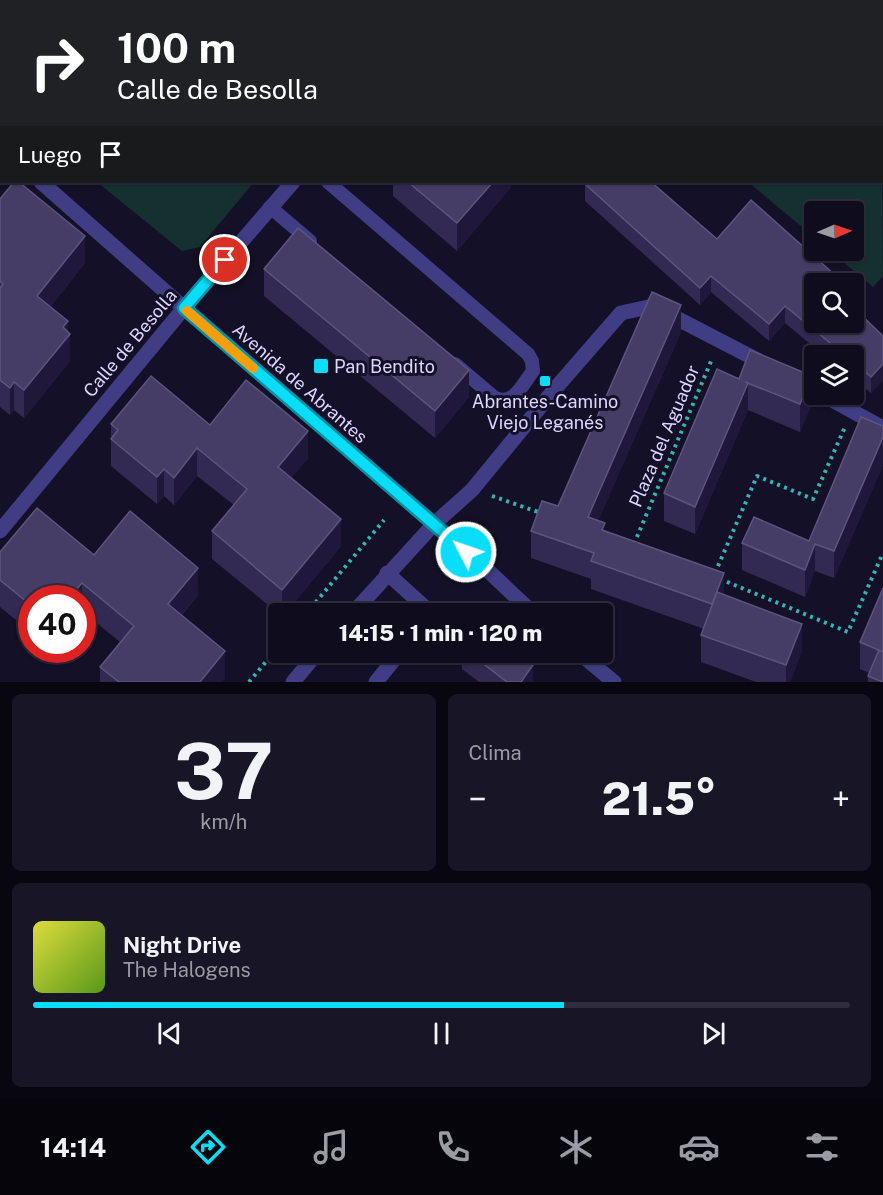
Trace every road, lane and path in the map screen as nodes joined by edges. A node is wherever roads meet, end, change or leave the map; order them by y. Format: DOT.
graph roads {
  1 [pos="42,183"];
  2 [pos="292,183"];
  3 [pos="329,183"];
  4 [pos="270,207"];
  5 [pos="324,253"];
  6 [pos="184,308"];
  7 [pos="720,339"];
  8 [pos="441,352"];
  9 [pos="783,374"];
  10 [pos="841,405"];
  11 [pos="852,411"];
  12 [pos="883,428"];
  13 [pos="472,490"];
  14 [pos="548,515"];
  15 [pos="384,520"];
  16 [pos="434,524"];
  17 [pos="0,531"];
  18 [pos="623,541"];
  19 [pos="634,544"];
  20 [pos="644,548"];
  21 [pos="883,553"];
  22 [pos="387,573"];
  23 [pos="315,603"];
  24 [pos="361,603"];
  25 [pos="420,603"];
  26 [pos="522,603"];
  27 [pos="268,659"];
  28 [pos="308,663"];
  29 [pos="391,663"];
  30 [pos="591,663"];
  31 [pos="249,682"];
  32 [pos="292,682"];
  33 [pos="376,682"];
  34 [pos="614,682"];
  1 -- 6 [label="street, Avenida de Abrantes"];
  2 -- 4 [label="street, Calle de Besolla"];
  3 -- 8 [label="lane"];
  4 -- 5 [label="lane"];
  4 -- 6 [label="street, Calle de Besolla"];
  6 -- 16 [label="street, Avenida de Abrantes"];
  6 -- 17 [label="street, Calle de Besolla"];
  7 -- 9 [label="street"];
  7 -- 13 [label="street"];
  7 -- 19 [label="path, Plaza del Aguador"];
  10 -- 11 [label="street"];
  11 -- 12 [label="street"];
  11 -- 21 [label="path"];
  13 -- 14 [label="path"];
  13 -- 16 [label="street"];
  15 -- 23 [label="path"];
  16 -- 22 [label="street"];
  16 -- 26 [label="street, Avenida de Abrantes"];
  18 -- 19 [label="path"];
  19 -- 20 [label="path"];
  22 -- 24 [label="street"];
  22 -- 25 [label="street"];
  27 -- 31 [label="path"];
  28 -- 32 [label="street"];
  29 -- 33 [label="street"];
  30 -- 34 [label="street"];
}
